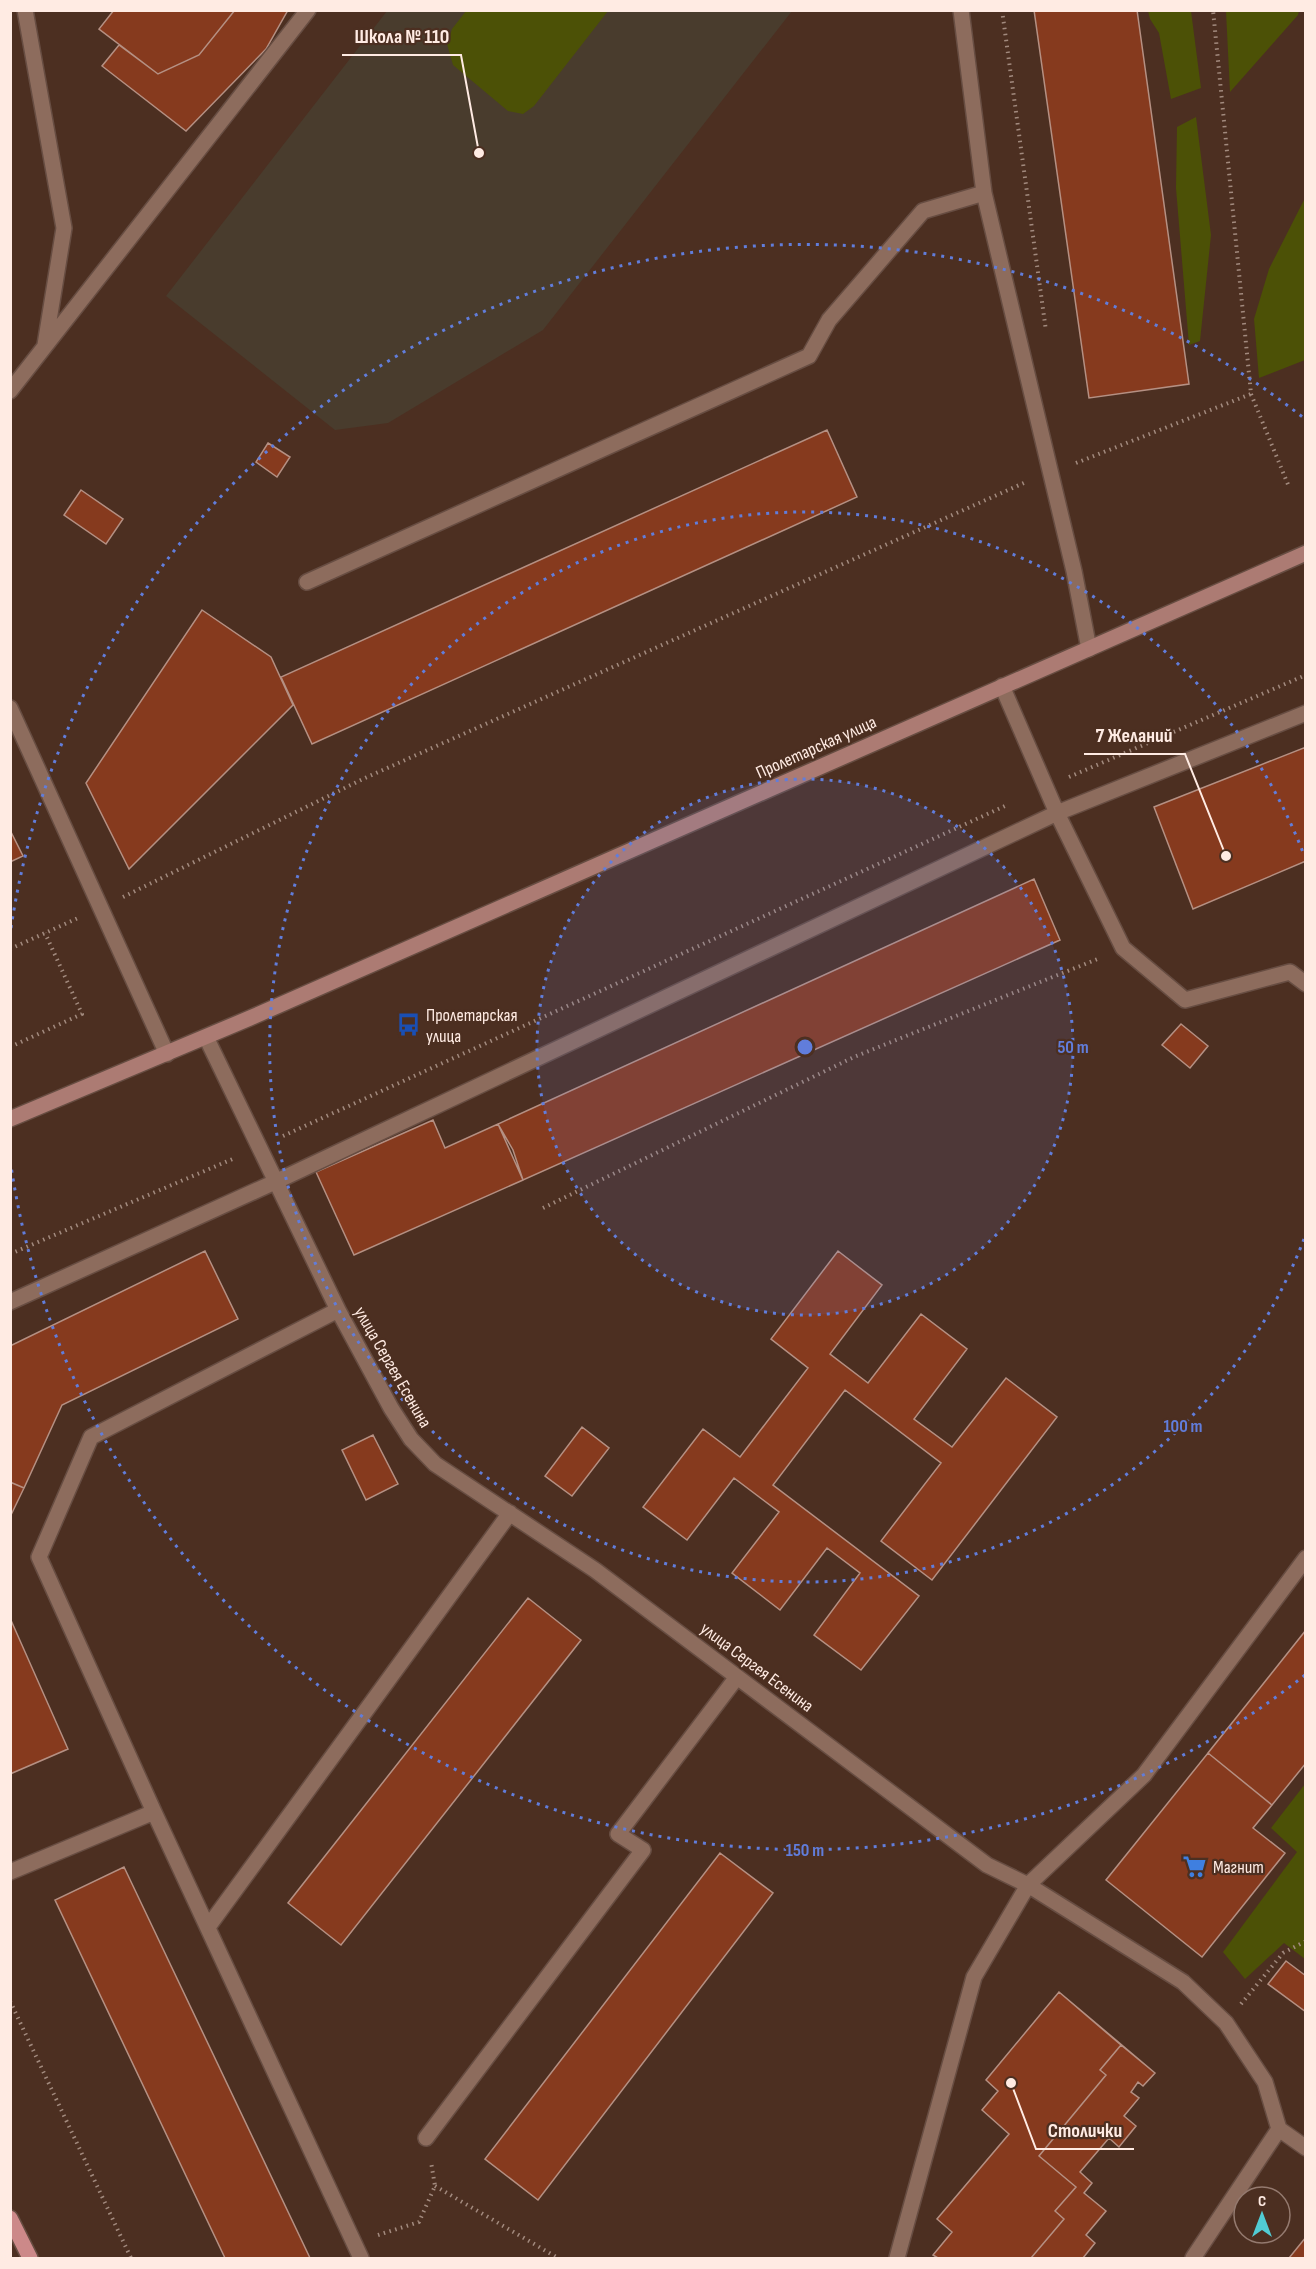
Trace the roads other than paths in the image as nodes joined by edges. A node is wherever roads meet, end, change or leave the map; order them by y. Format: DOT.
graph roads {
  1 [pos="25,10"];
  2 [pos="308,10"];
  3 [pos="960,10"];
  4 [pos="984,193"];
  5 [pos="44,346"];
  6 [pos="10,391"];
  7 [pos="1305,553"];
  8 [pos="307,582"];
  9 [pos="1089,649"];
  10 [pos="1002,686"];
  11 [pos="10,708"];
  12 [pos="1305,713"];
  13 [pos="14,727"];
  14 [pos="1057,813"];
  15 [pos="1305,984"];
  16 [pos="206,1037"];
  17 [pos="167,1054"];
  18 [pos="10,1119"];
  19 [pos="275,1182"];
  20 [pos="10,1302"];
  21 [pos="338,1310"];
  22 [pos="510,1513"];
  23 [pos="1305,1558"];
  24 [pos="737,1677"];
  25 [pos="154,1812"];
  26 [pos="10,1872"];
  27 [pos="1028,1885"];
  28 [pos="208,1927"];
  29 [pos="1279,2129"];
  30 [pos="426,2138"];
  31 [pos="1305,2148"];
  32 [pos="10,2218"];
  33 [pos="30,2259"];
  34 [pos="361,2259"];
  35 [pos="897,2259"];
  36 [pos="1193,2259"];
  1 -- 5 [label="lane"];
  2 -- 5 [label="lane"];
  3 -- 4 [label="lane"];
  4 -- 8 [label="lane"];
  4 -- 9 [label="lane"];
  5 -- 6 [label="lane"];
  7 -- 9 [label="main road, Пролетарская улица"];
  9 -- 10 [label="main road, Пролетарская улица"];
  10 -- 14 [label="lane"];
  10 -- 16 [label="main road, Пролетарская улица"];
  11 -- 13 [label="lane"];
  12 -- 14 [label="lane"];
  13 -- 17 [label="lane"];
  14 -- 15 [label="lane"];
  14 -- 19 [label="lane"];
  16 -- 17 [label="main road, Пролетарская улица"];
  16 -- 19 [label="lane, улица Сергея Есенина"];
  17 -- 18 [label="main road, Пролетарская улица"];
  19 -- 20 [label="lane"];
  19 -- 21 [label="lane, улица Сергея Есенина"];
  21 -- 22 [label="lane, улица Сергея Есенина"];
  21 -- 25 [label="lane"];
  22 -- 24 [label="lane, улица Сергея Есенина"];
  22 -- 28 [label="lane"];
  23 -- 27 [label="lane"];
  24 -- 27 [label="lane, улица Сергея Есенина"];
  24 -- 30 [label="lane"];
  25 -- 26 [label="lane"];
  25 -- 28 [label="lane"];
  27 -- 29 [label="lane, улица Сергея Есенина"];
  27 -- 35 [label="lane"];
  28 -- 34 [label="lane"];
  29 -- 31 [label="lane"];
  29 -- 36 [label="lane"];
  32 -- 33 [label="main road"];
}
